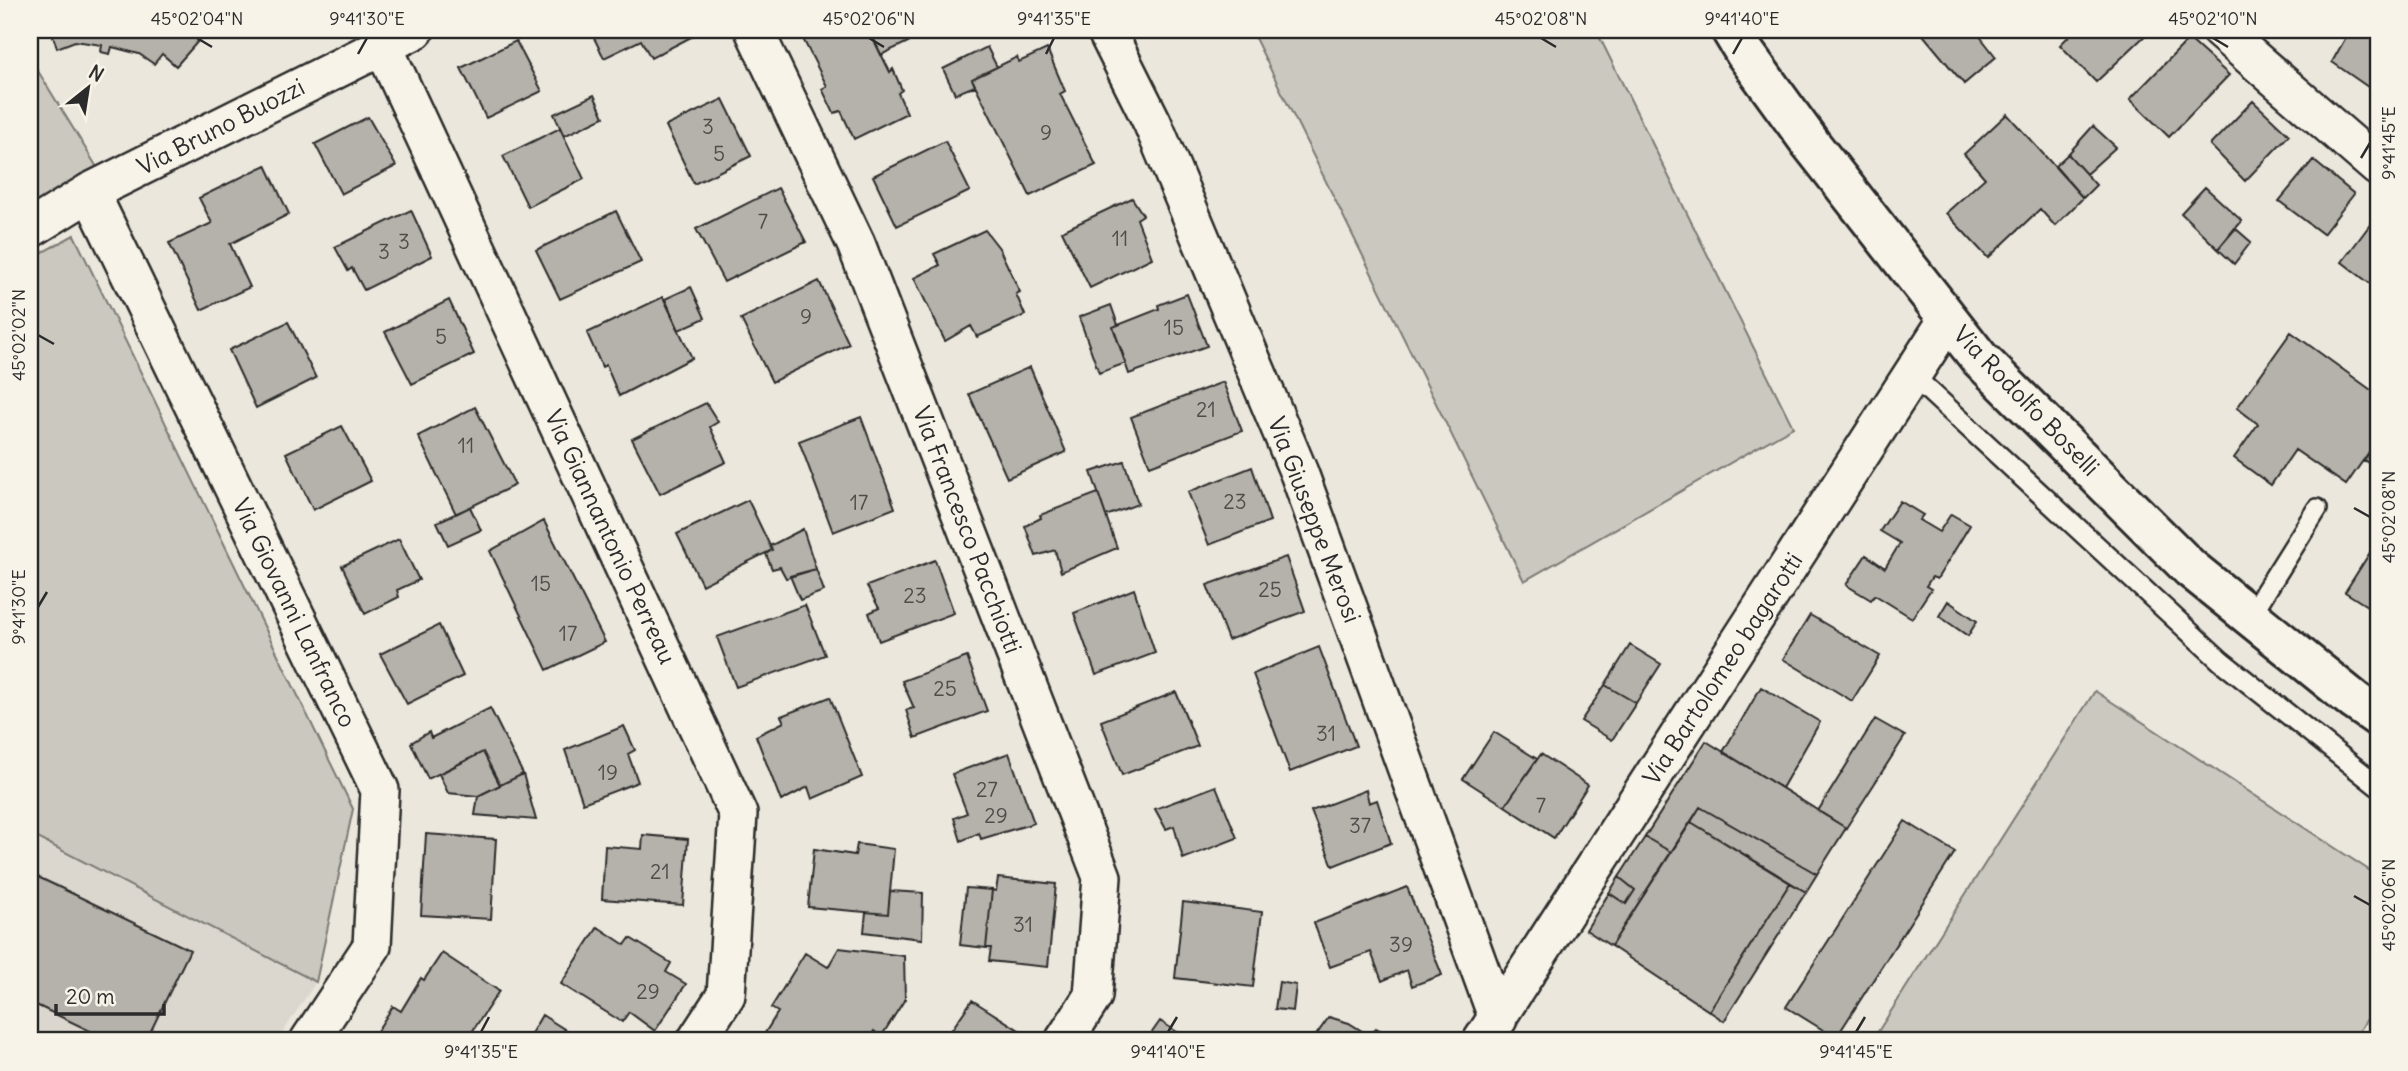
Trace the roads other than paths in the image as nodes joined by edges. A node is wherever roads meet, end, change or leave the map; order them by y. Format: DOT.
graph roads {
  1 [pos="415,30"];
  2 [pos="754,30"];
  3 [pos="1106,30"];
  4 [pos="1731,30"];
  5 [pos="2220,30"];
  6 [pos="383,46"];
  7 [pos="2378,167"];
  8 [pos="90,192"];
  9 [pos="30,229"];
  10 [pos="1948,319"];
  11 [pos="1912,375"];
  12 [pos="2317,509"];
  13 [pos="2250,616"];
  14 [pos="2378,717"];
  15 [pos="2378,786"];
  16 [pos="1490,1030"];
  17 [pos="309,1041"];
  18 [pos="696,1041"];
  19 [pos="1065,1041"];
  1 -- 6 [label="street, Via Bruno Buozzi"];
  2 -- 19 [label="street, Via Francesco Pacchiotti"];
  3 -- 16 [label="street, Via Giuseppe Merosi"];
  4 -- 10 [label="street, Via Rodolfo Boselli"];
  5 -- 7 [label="street"];
  6 -- 8 [label="street, Via Bruno Buozzi"];
  6 -- 18 [label="street, Via Giannantonio Perreau"];
  8 -- 9 [label="street, Via Bruno Buozzi"];
  8 -- 17 [label="street, Via Giovanni Lanfranco"];
  10 -- 11 [label="street, Via Bartolomeo bagarotti"];
  10 -- 13 [label="street, Via Rodolfo Boselli"];
  11 -- 15 [label="lane"];
  11 -- 16 [label="street, Via Bartolomeo bagarotti"];
  12 -- 13 [label="lane"];
  13 -- 14 [label="street, Via Rodolfo Boselli"];
}
